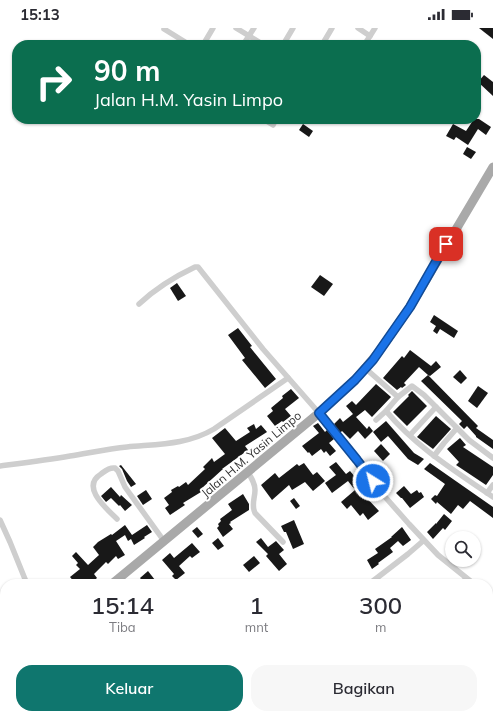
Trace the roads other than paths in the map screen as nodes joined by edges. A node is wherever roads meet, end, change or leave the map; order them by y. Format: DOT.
graph roads {
  1 [pos="213,28"];
  2 [pos="236,28"];
  3 [pos="254,28"];
  4 [pos="293,28"];
  5 [pos="332,28"];
  6 [pos="358,28"];
  7 [pos="375,28"];
  8 [pos="164,29"];
  9 [pos="249,36"];
  10 [pos="370,36"];
  11 [pos="182,40"];
  12 [pos="206,40"];
  13 [pos="246,40"];
  14 [pos="256,40"];
  15 [pos="286,40"];
  16 [pos="325,40"];
  17 [pos="367,40"];
  18 [pos="493,167"];
  19 [pos="139,304"];
  20 [pos="365,368"];
  21 [pos="288,378"];
  22 [pos="398,397"];
  23 [pos="436,407"];
  24 [pos="386,411"];
  25 [pos="319,413"];
  26 [pos="376,420"];
  27 [pos="457,428"];
  28 [pos="410,435"];
  29 [pos="434,456"];
  30 [pos="493,458"];
  31 [pos="0,466"];
  32 [pos="247,471"];
  33 [pos="493,485"];
  34 [pos="487,493"];
  35 [pos="493,497"];
  36 [pos="117,519"];
  37 [pos="0,520"];
  38 [pos="164,541"];
  39 [pos="423,541"];
  40 [pos="284,542"];
  41 [pos="466,578"];
  42 [pos="25,579"];
  43 [pos="118,579"];
  44 [pos="376,579"];
  1 -- 12 [label="street"];
  2 -- 9 [label="street"];
  3 -- 9 [label="street"];
  4 -- 15 [label="street"];
  5 -- 16 [label="street"];
  6 -- 10 [label="street"];
  7 -- 10 [label="street"];
  8 -- 11 [label="street"];
  9 -- 13 [label="street"];
  9 -- 14 [label="street"];
  10 -- 17 [label="street"];
  18 -- 20 [label="main road, Jalan H.M. Yasin Limpo"];
  19 -- 21 [label="street"];
  20 -- 22 [label="street"];
  20 -- 25 [label="main road, Jalan H.M. Yasin Limpo"];
  21 -- 25 [label="street"];
  21 -- 31 [label="street"];
  22 -- 23 [label="street"];
  22 -- 24 [label="street"];
  23 -- 27 [label="street"];
  23 -- 28 [label="street"];
  24 -- 26 [label="street"];
  24 -- 28 [label="street"];
  25 -- 32 [label="main road, Jalan H.M. Yasin Limpo"];
  25 -- 39 [label="street"];
  27 -- 29 [label="street"];
  27 -- 30 [label="street"];
  28 -- 29 [label="street"];
  29 -- 34 [label="street"];
  32 -- 38 [label="main road, Jalan H.M. Yasin Limpo"];
  32 -- 40 [label="street"];
  33 -- 34 [label="street"];
  34 -- 35 [label="street"];
  36 -- 38 [label="street"];
  37 -- 42 [label="street"];
  38 -- 43 [label="main road, Jalan H.M. Yasin Limpo"];
  39 -- 41 [label="street"];
  39 -- 44 [label="street"];
}
